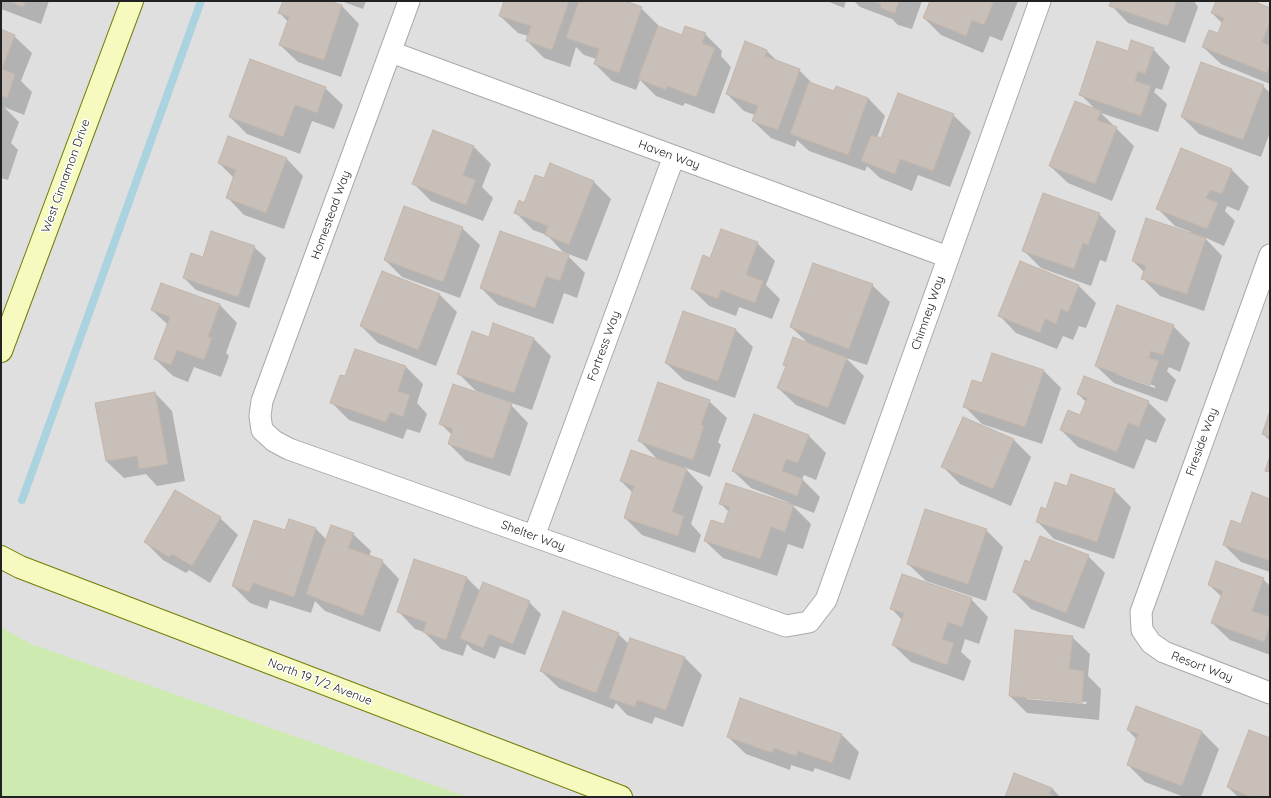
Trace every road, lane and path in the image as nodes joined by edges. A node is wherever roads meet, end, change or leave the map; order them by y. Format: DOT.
graph roads {
  1 [pos="132,1"];
  2 [pos="409,1"];
  3 [pos="1040,1"];
  4 [pos="391,52"];
  5 [pos="674,156"];
  6 [pos="1270,255"];
  7 [pos="948,257"];
  8 [pos="1,351"];
  9 [pos="262,430"];
  10 [pos="534,536"];
  11 [pos="10,562"];
  12 [pos="809,622"];
  13 [pos="1142,630"];
  14 [pos="1270,693"];
  15 [pos="621,797"];
  1 -- 8 [label="main road, West Cinnamon Drive"];
  2 -- 4 [label="street, Homestead Way"];
  3 -- 7 [label="street, Chimney Way"];
  4 -- 5 [label="street, Haven Way"];
  4 -- 9 [label="street, Homestead Way"];
  5 -- 7 [label="street, Haven Way"];
  5 -- 10 [label="street, Fortress Way"];
  6 -- 13 [label="street, Fireside Way"];
  7 -- 12 [label="street, Chimney Way"];
  9 -- 10 [label="street, Shelter Way"];
  10 -- 12 [label="street, Shelter Way"];
  11 -- 15 [label="main road, North 19 1/2 Avenue"];
  13 -- 14 [label="street, Resort Way"];
}
